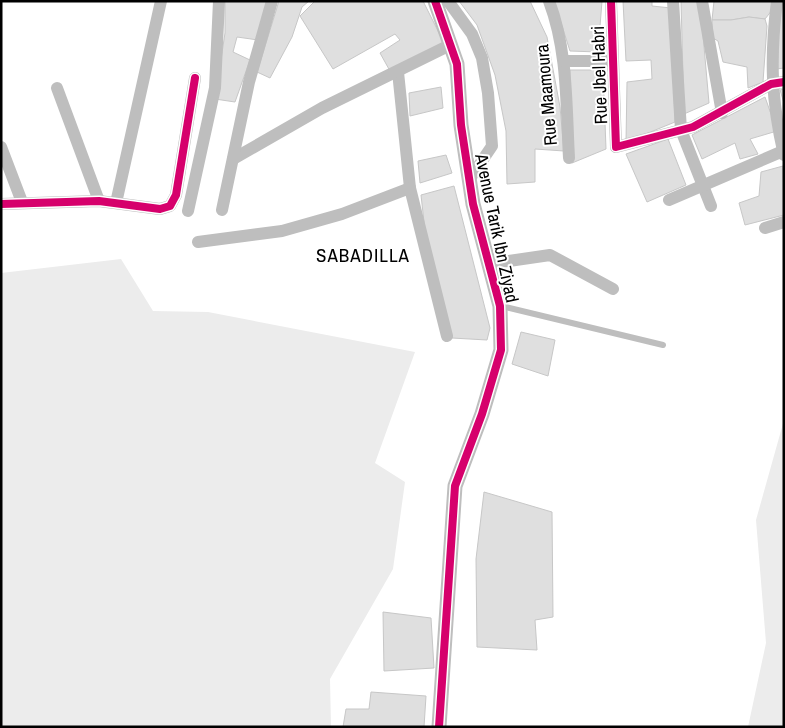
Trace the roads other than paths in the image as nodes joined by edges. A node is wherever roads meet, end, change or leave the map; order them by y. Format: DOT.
graph roads {
  1 [pos="161,1"];
  2 [pos="219,1"];
  3 [pos="272,1"];
  4 [pos="435,1"];
  5 [pos="448,1"];
  6 [pos="549,1"];
  7 [pos="611,1"];
  8 [pos="673,1"];
  9 [pos="702,1"];
  10 [pos="777,1"];
  11 [pos="450,45"];
  12 [pos="564,61"];
  13 [pos="613,62"];
  14 [pos="398,72"];
  15 [pos="195,78"];
  16 [pos="778,83"];
  17 [pos="58,88"];
  18 [pos="722,112"];
  19 [pos="681,130"];
  20 [pos="1,147"];
  21 [pos="783,153"];
  22 [pos="569,158"];
  23 [pos="233,159"];
  24 [pos="469,180"];
  25 [pos="703,186"];
  26 [pos="410,188"];
  27 [pos="669,200"];
  28 [pos="99,201"];
  29 [pos="22,202"];
  30 [pos="116,203"];
  31 [pos="1,204"];
  32 [pos="711,206"];
  33 [pos="222,210"];
  34 [pos="188,211"];
  35 [pos="784,222"];
  36 [pos="765,228"];
  37 [pos="198,242"];
  38 [pos="488,264"];
  39 [pos="613,289"];
  40 [pos="500,306"];
  41 [pos="447,336"];
  42 [pos="663,345"];
  43 [pos="439,727"];
  1 -- 30 [label="street"];
  2 -- 34 [label="street"];
  3 -- 23 [label="street"];
  4 -- 11 [label="street, Avenue Tarik Ibn Ziyad"];
  5 -- 24 [label="street"];
  6 -- 12 [label="street, Rue Maamoura"];
  7 -- 13 [label="street, Rue Jbel Habri"];
  8 -- 19 [label="street"];
  9 -- 18 [label="street"];
  10 -- 16 [label="street"];
  11 -- 14 [label="street"];
  11 -- 24 [label="street, Avenue Tarik Ibn Ziyad"];
  12 -- 13 [label="street"];
  12 -- 22 [label="street, Rue Maamoura"];
  13 -- 19 [label="street, Rue Jbel Habri"];
  14 -- 23 [label="street"];
  14 -- 26 [label="street"];
  15 -- 30 [label="street"];
  16 -- 18 [label="street"];
  16 -- 21 [label="street"];
  17 -- 28 [label="street"];
  18 -- 19 [label="street"];
  19 -- 25 [label="street"];
  20 -- 29 [label="street"];
  21 -- 25 [label="street"];
  23 -- 33 [label="street"];
  24 -- 38 [label="street, Avenue Tarik Ibn Ziyad"];
  25 -- 27 [label="street"];
  25 -- 32 [label="street"];
  26 -- 37 [label="street"];
  26 -- 41 [label="street"];
  28 -- 29 [label="street"];
  28 -- 30 [label="street"];
  29 -- 31 [label="street"];
  35 -- 36 [label="street"];
  38 -- 39 [label="street"];
  38 -- 40 [label="street, Avenue Tarik Ibn Ziyad"];
  40 -- 42 [label="lane"];
  40 -- 43 [label="street, Avenue Tarik Ibn Ziyad"];
}
